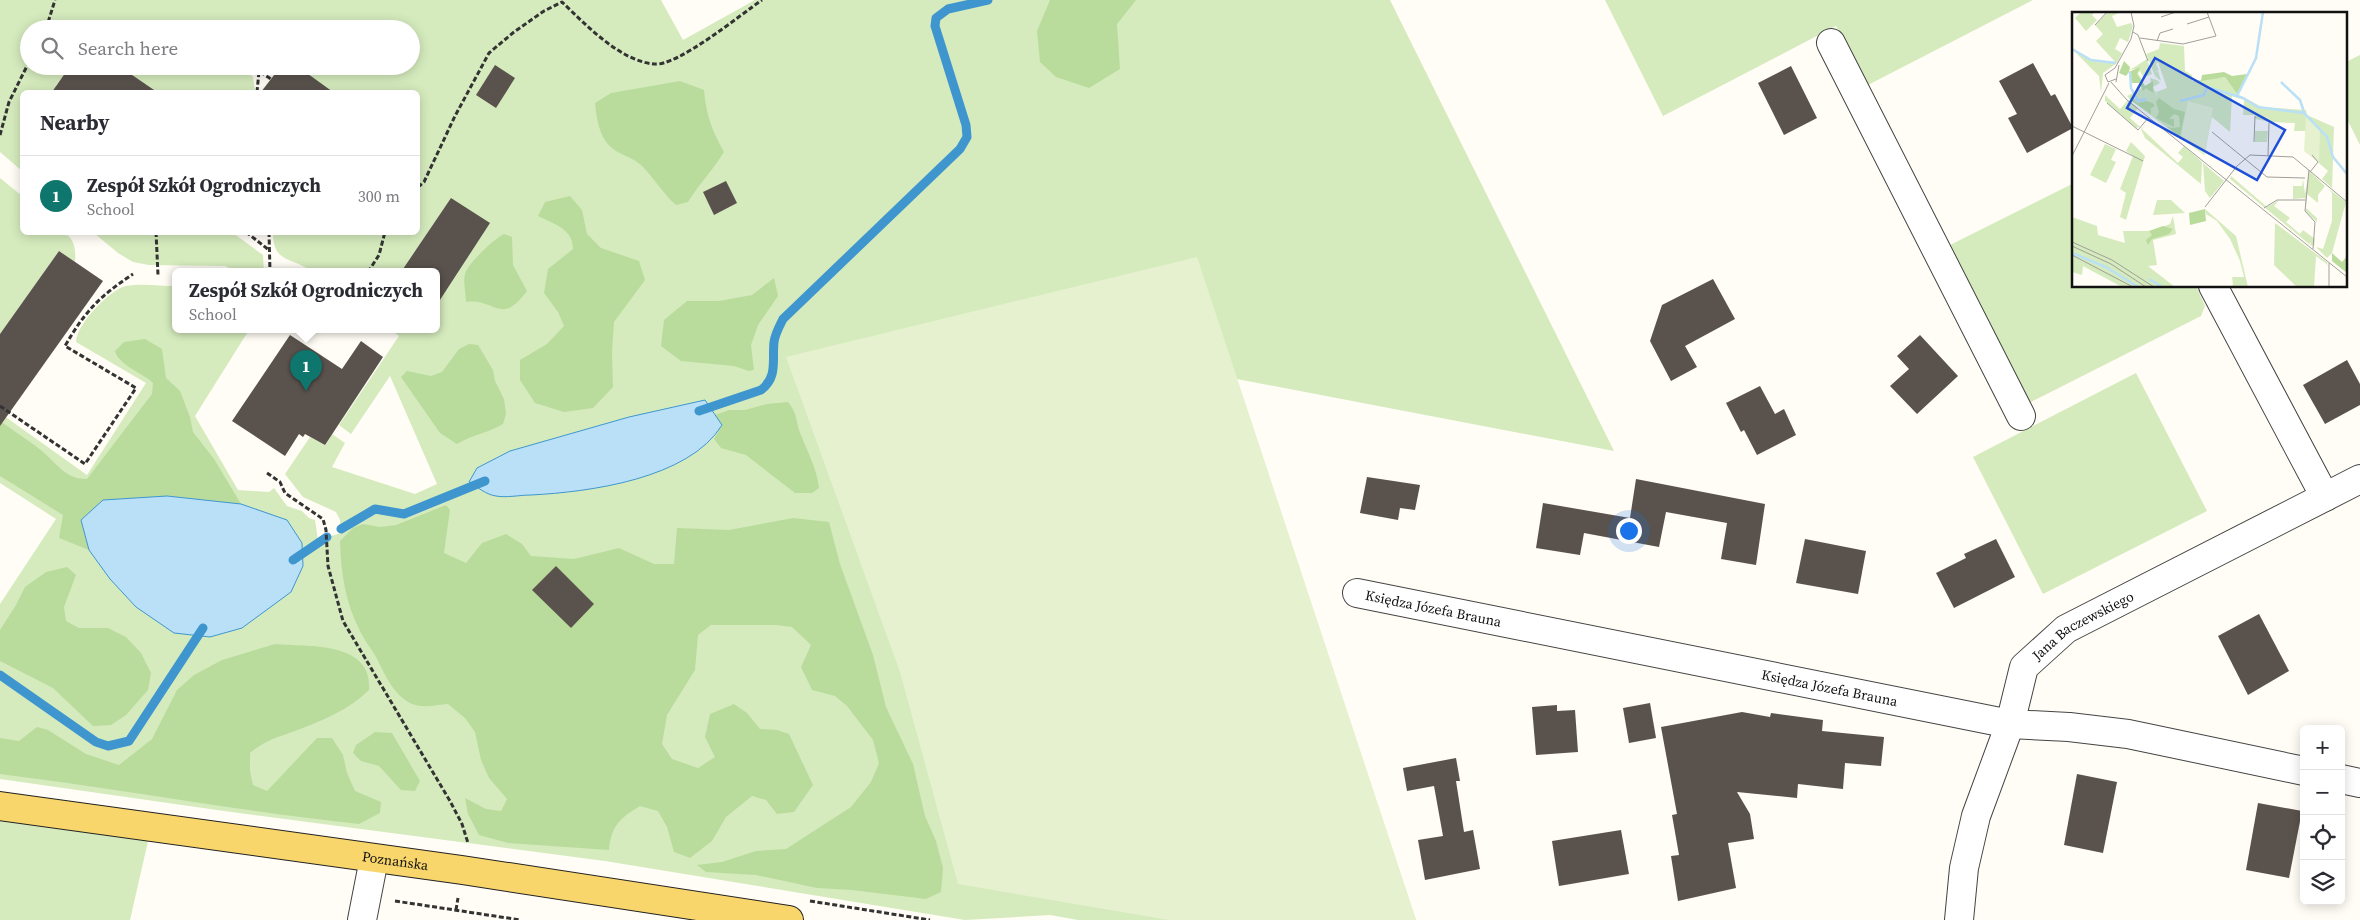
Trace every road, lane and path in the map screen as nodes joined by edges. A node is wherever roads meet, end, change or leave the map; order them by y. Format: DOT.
graph roads {
  1 [pos="55,0"];
  2 [pos="762,0"];
  3 [pos="49,20"];
  4 [pos="1832,43"];
  5 [pos="22,75"];
  6 [pos="259,75"];
  7 [pos="265,75"];
  8 [pos="271,79"];
  9 [pos="258,90"];
  10 [pos="0,136"];
  11 [pos="420,186"];
  12 [pos="156,235"];
  13 [pos="250,235"];
  14 [pos="269,235"];
  15 [pos="384,235"];
  16 [pos="270,250"];
  17 [pos="270,268"];
  18 [pos="371,268"];
  19 [pos="134,274"];
  20 [pos="158,275"];
  21 [pos="2214,288"];
  22 [pos="0,406"];
  23 [pos="2021,416"];
  24 [pos="267,473"];
  25 [pos="2360,479"];
  26 [pos="2325,497"];
  27 [pos="1357,593"];
  28 [pos="2010,724"];
  29 [pos="2300,770"];
  30 [pos="2345,780"];
  31 [pos="2360,783"];
  32 [pos="0,806"];
  33 [pos="468,848"];
  34 [pos="374,859"];
  35 [pos="364,908"];
  36 [pos="521,920"];
  37 [pos="789,920"];
  38 [pos="1959,920"];
  1 -- 3 [label="path"];
  2 -- 11 [label="path"];
  4 -- 23 [label="street"];
  5 -- 10 [label="path"];
  6 -- 9 [label="path"];
  7 -- 8 [label="path"];
  12 -- 20 [label="path"];
  13 -- 16 [label="path"];
  14 -- 17 [label="path"];
  15 -- 18 [label="path"];
  19 -- 22 [label="path"];
  21 -- 26 [label="street"];
  24 -- 33 [label="path"];
  25 -- 26 [label="street, Jana Baczewskiego"];
  26 -- 28 [label="street, Jana Baczewskiego"];
  27 -- 28 [label="street, Księdza Józefa Brauna"];
  28 -- 29 [label="street, Księdza Józefa Brauna"];
  28 -- 38 [label="street, Jana Baczewskiego"];
  30 -- 31 [label="street"];
  32 -- 34 [label="main road, Poznańska"];
  34 -- 35 [label="street"];
  34 -- 37 [label="main road, Poznańska"];
  35 -- 36 [label="path"];
}
